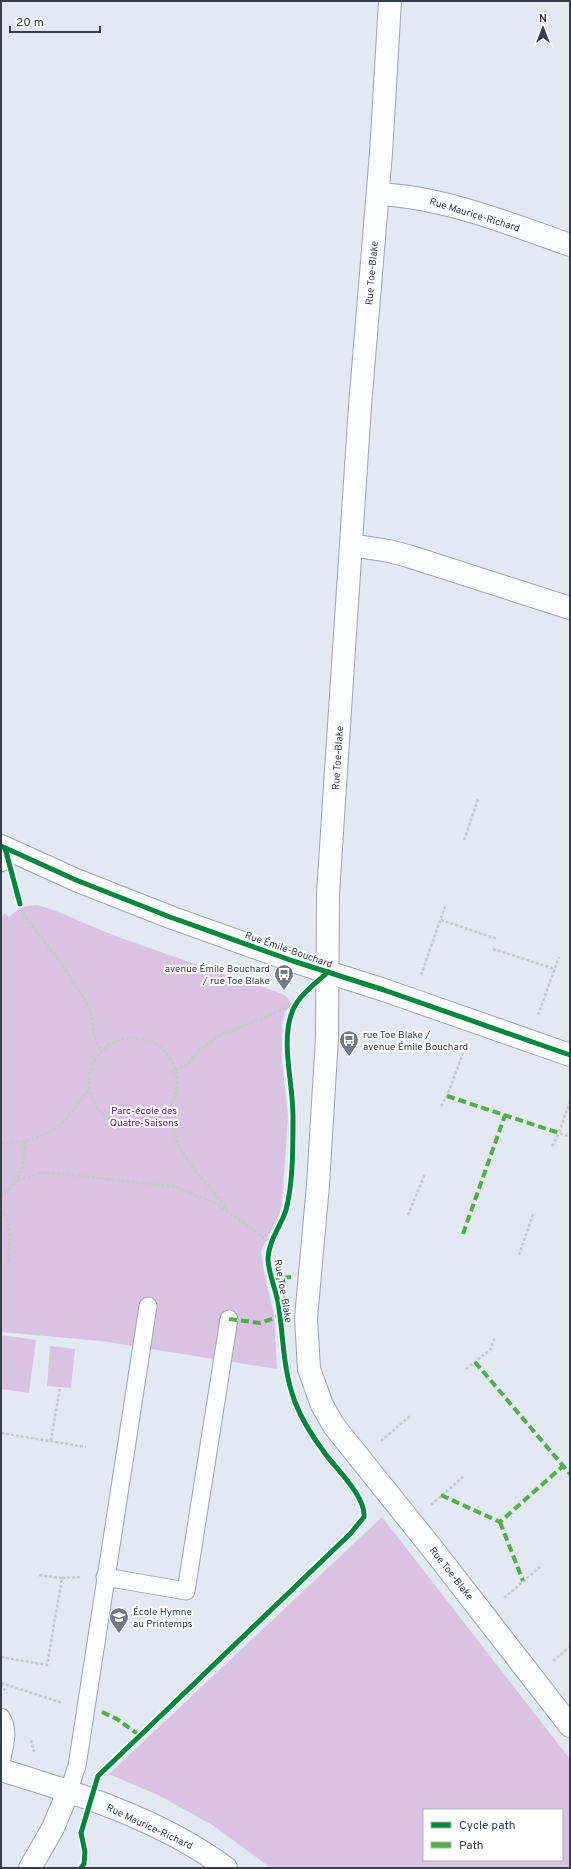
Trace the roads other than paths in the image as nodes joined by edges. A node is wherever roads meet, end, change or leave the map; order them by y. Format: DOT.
graph roads {
  1 [pos="390,1"];
  2 [pos="378,194"];
  3 [pos="570,245"];
  4 [pos="351,545"];
  5 [pos="570,608"];
  6 [pos="2,853"];
  7 [pos="328,972"];
  8 [pos="570,1055"];
  9 [pos="148,1306"];
  10 [pos="229,1319"];
  11 [pos="105,1576"];
  12 [pos="1,1717"];
  13 [pos="570,1726"];
  14 [pos="1,1762"];
  15 [pos="1,1770"];
  16 [pos="68,1792"];
  17 [pos="30,1868"];
  18 [pos="226,1868"];
  1 -- 2 [label="street, Rue Toe-Blake"];
  2 -- 3 [label="street, Rue Maurice-Richard"];
  2 -- 4 [label="street, Rue Toe-Blake"];
  4 -- 5 [label="street"];
  4 -- 7 [label="street, Rue Toe-Blake"];
  6 -- 7 [label="street, Rue Émile-Bouchard"];
  7 -- 8 [label="street, Rue Émile-Bouchard"];
  7 -- 13 [label="street, Rue Toe-Blake"];
  9 -- 11 [label="lane"];
  10 -- 11 [label="lane"];
  11 -- 16 [label="lane"];
  12 -- 14 [label="lane"];
  15 -- 16 [label="street, Rue Maurice-Richard"];
  16 -- 17 [label="street"];
  16 -- 18 [label="street, Rue Maurice-Richard"];
}
